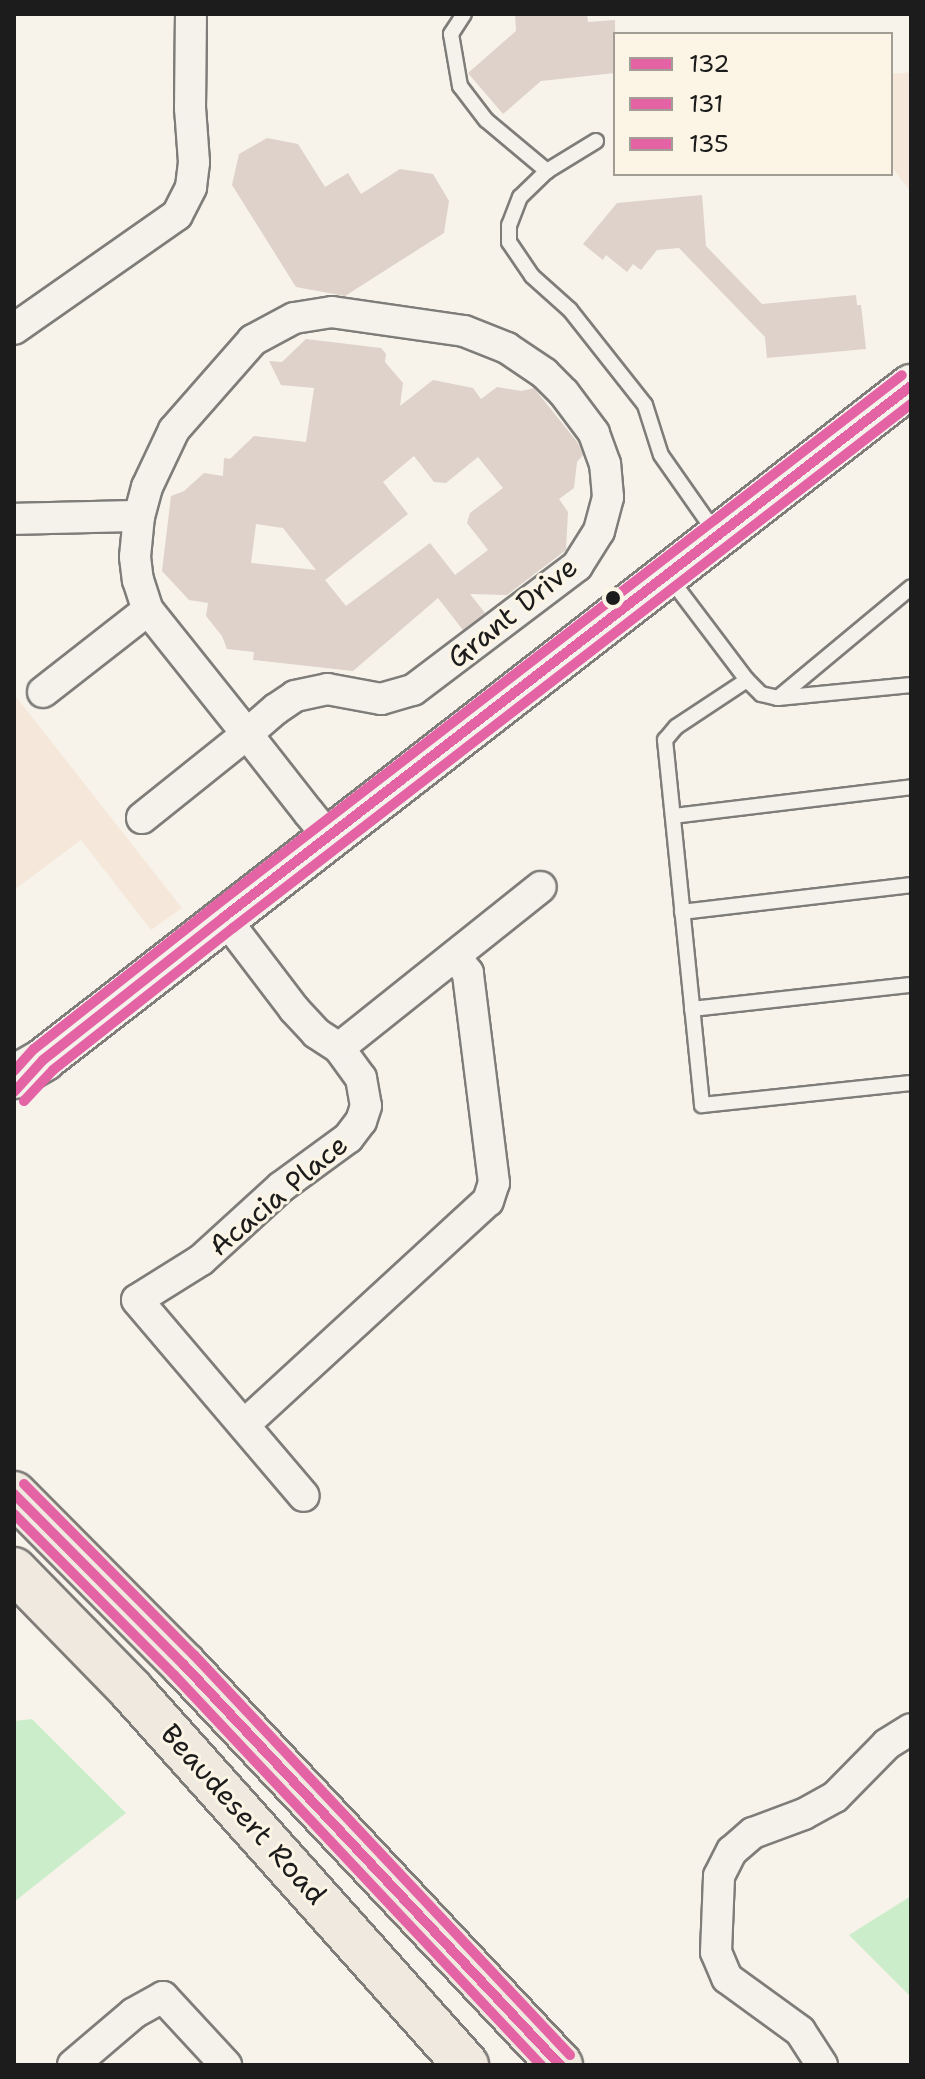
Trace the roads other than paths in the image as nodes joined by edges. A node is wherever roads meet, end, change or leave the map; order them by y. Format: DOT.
graph roads {
  1 [pos="191,14"];
  2 [pos="464,14"];
  3 [pos="596,141"];
  4 [pos="547,171"];
  5 [pos="14,329"];
  6 [pos="911,386"];
  7 [pos="139,516"];
  8 [pos="14,519"];
  9 [pos="717,535"];
  10 [pos="667,575"];
  11 [pos="911,587"];
  12 [pos="148,610"];
  13 [pos="747,680"];
  14 [pos="911,685"];
  15 [pos="43,692"];
  16 [pos="778,698"];
  17 [pos="247,734"];
  18 [pos="911,787"];
  19 [pos="673,816"];
  20 [pos="142,818"];
  21 [pos="329,838"];
  22 [pos="911,885"];
  23 [pos="541,887"];
  24 [pos="682,912"];
  25 [pos="224,917"];
  26 [pos="455,956"];
  27 [pos="911,985"];
  28 [pos="692,1009"];
  29 [pos="339,1048"];
  30 [pos="29,1068"];
  31 [pos="911,1083"];
  32 [pos="14,1092"];
  33 [pos="244,1425"];
  34 [pos="14,1494"];
  35 [pos="304,1496"];
  36 [pos="14,1570"];
  37 [pos="911,1729"];
  38 [pos="73,2065"];
  39 [pos="226,2065"];
  40 [pos="466,2065"];
  41 [pos="560,2065"];
  42 [pos="822,2065"];
  1 -- 5 [label="street"];
  2 -- 4 [label="lane"];
  3 -- 4 [label="lane"];
  4 -- 9 [label="lane"];
  6 -- 9 [label="street"];
  7 -- 8 [label="street"];
  7 -- 12 [label="street, Grant Drive"];
  7 -- 17 [label="street, Grant Drive"];
  9 -- 10 [label="street"];
  10 -- 13 [label="lane"];
  10 -- 21 [label="street"];
  11 -- 16 [label="lane"];
  12 -- 15 [label="street"];
  12 -- 17 [label="street, Grant Drive"];
  13 -- 16 [label="lane"];
  13 -- 19 [label="lane"];
  14 -- 16 [label="lane"];
  17 -- 20 [label="street"];
  17 -- 21 [label="street, Grant Drive"];
  18 -- 19 [label="lane"];
  19 -- 24 [label="lane"];
  21 -- 25 [label="street"];
  22 -- 24 [label="lane"];
  23 -- 26 [label="street"];
  24 -- 28 [label="lane"];
  25 -- 29 [label="street, Acacia Place"];
  25 -- 30 [label="street"];
  26 -- 29 [label="street"];
  26 -- 33 [label="street"];
  27 -- 28 [label="lane"];
  28 -- 31 [label="lane"];
  29 -- 33 [label="street, Acacia Place"];
  30 -- 32 [label="street"];
  33 -- 35 [label="street"];
  34 -- 41 [label="highway, Beaudesert Road"];
  36 -- 40 [label="highway, Beaudesert Road"];
  37 -- 42 [label="street"];
  38 -- 39 [label="street"];
}
